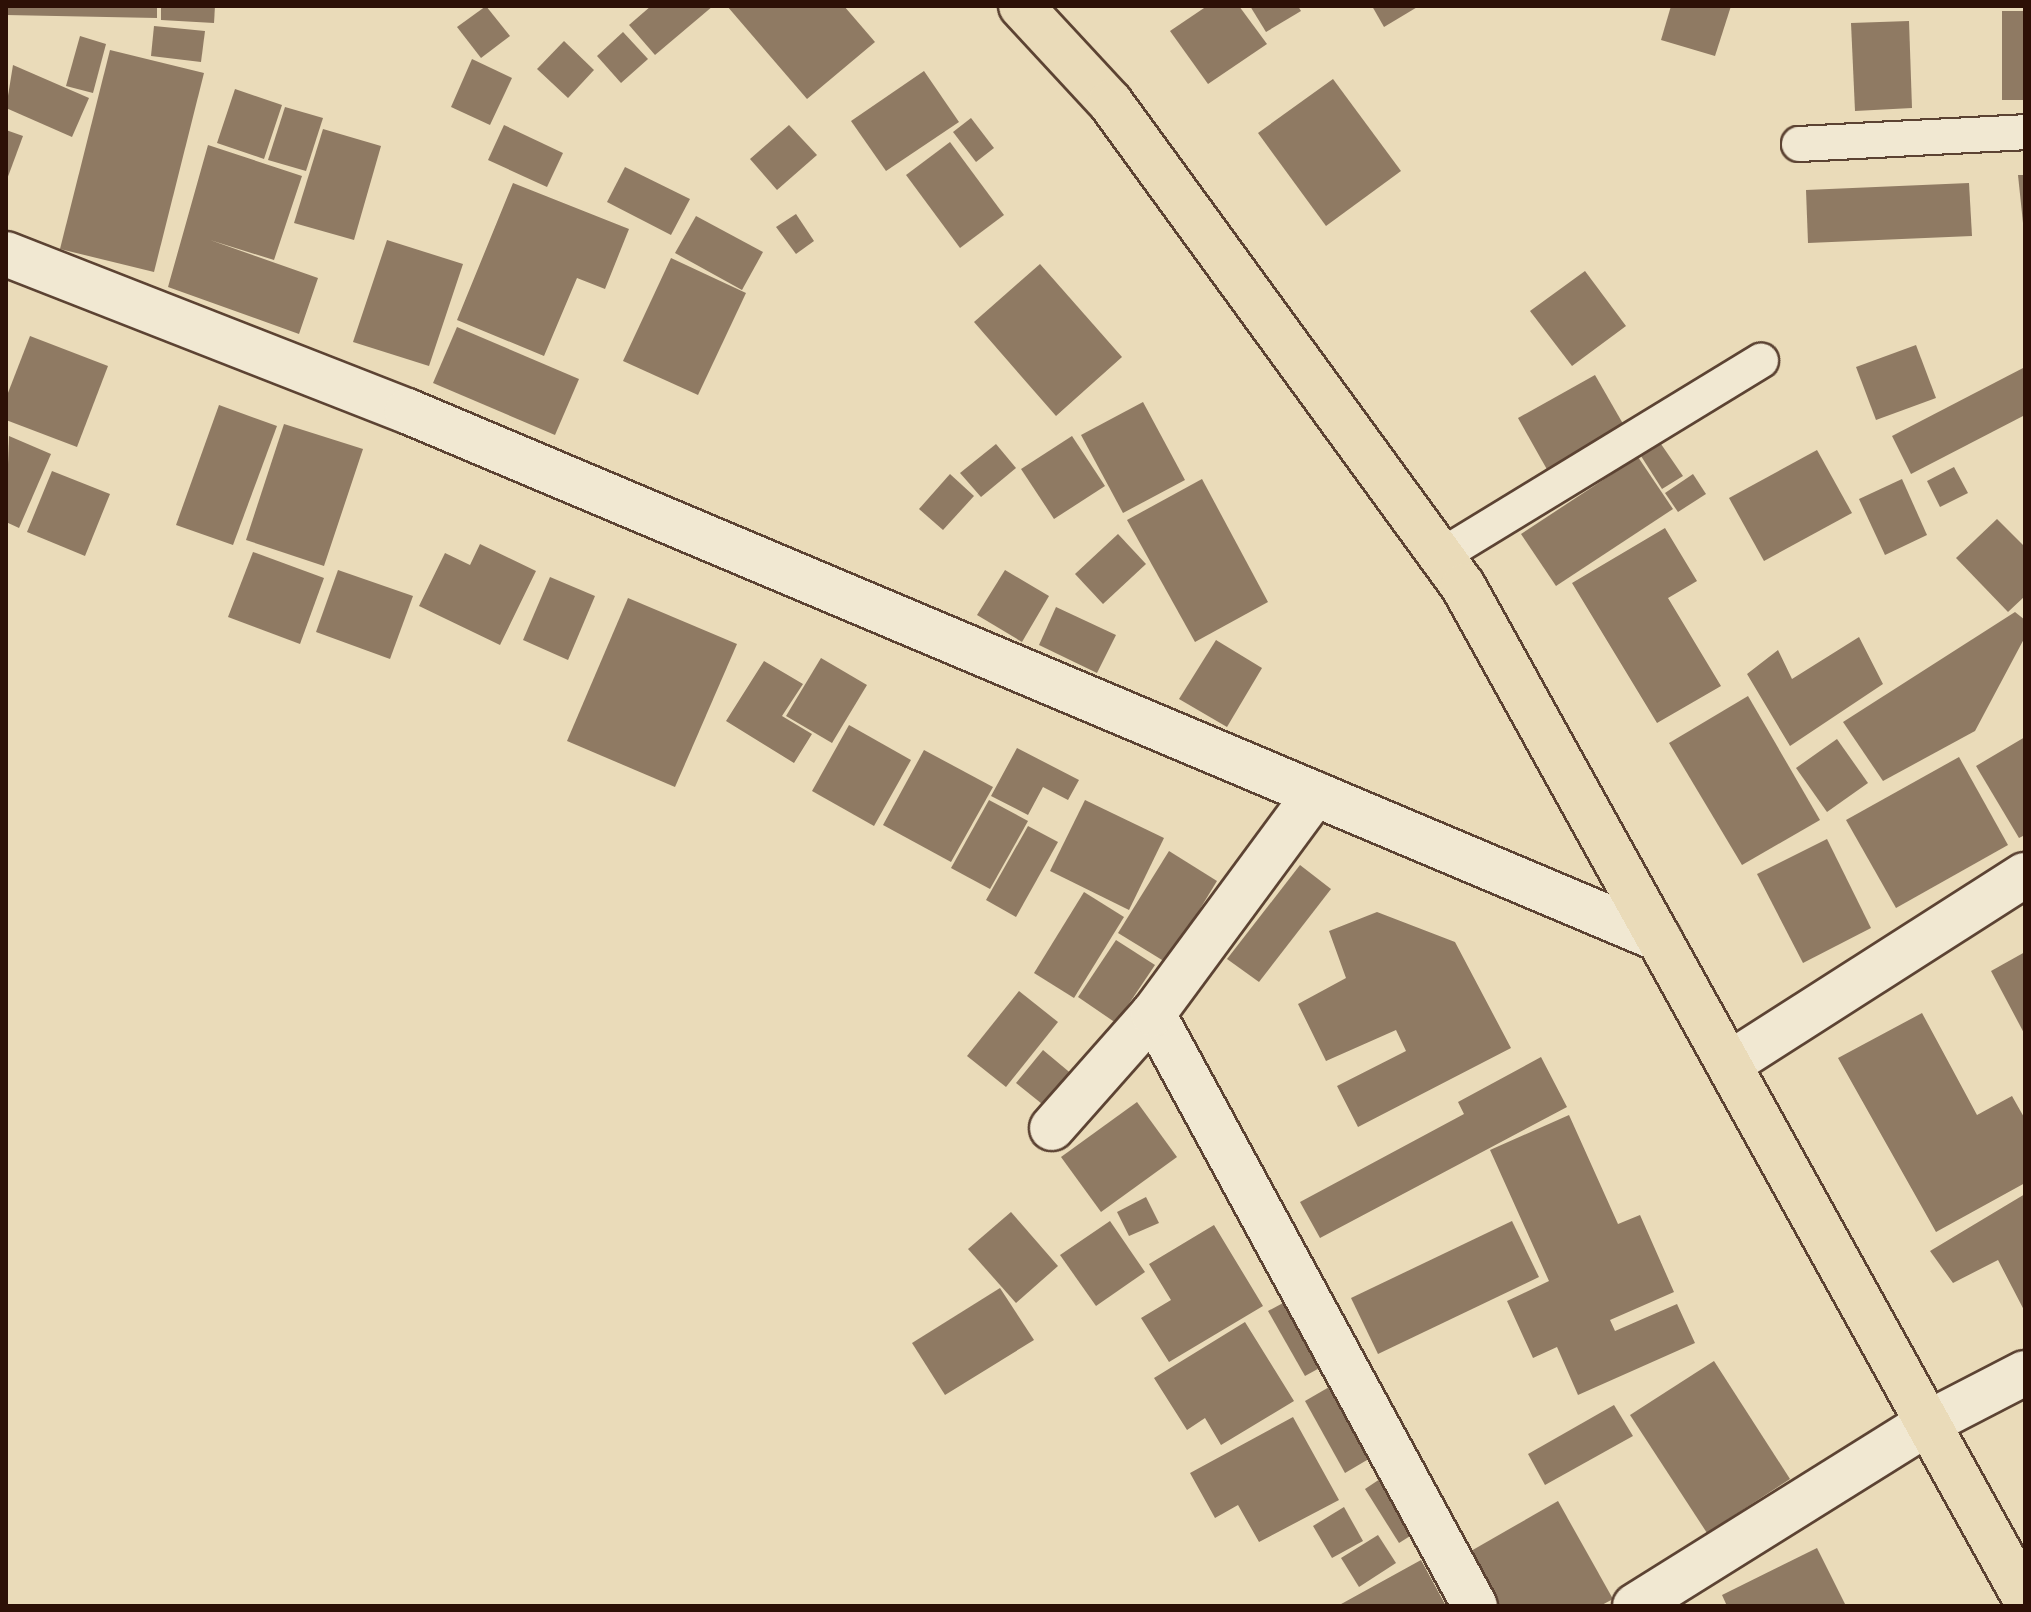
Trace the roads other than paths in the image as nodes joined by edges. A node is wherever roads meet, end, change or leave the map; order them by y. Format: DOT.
graph roads {
  1 [pos="1021,6"];
  2 [pos="2025,132"];
  3 [pos="1799,144"];
  4 [pos="6,254"];
  5 [pos="1761,361"];
  6 [pos="1441,556"];
  7 [pos="1315,794"];
  8 [pos="2025,875"];
  9 [pos="1659,939"];
  10 [pos="1153,1014"];
  11 [pos="1729,1064"];
  12 [pos="1052,1128"];
  13 [pos="2025,1373"];
  14 [pos="1928,1423"];
  15 [pos="2020,1577"];
  16 [pos="1475,1606"];
  17 [pos="1635,1606"];
  1 -- 6 [label="highway"];
  2 -- 3 [label="lane"];
  4 -- 7 [label="street"];
  5 -- 6 [label="lane"];
  6 -- 9 [label="highway"];
  7 -- 9 [label="street"];
  7 -- 10 [label="street"];
  8 -- 11 [label="street"];
  9 -- 11 [label="highway"];
  10 -- 12 [label="street"];
  10 -- 16 [label="street"];
  11 -- 14 [label="highway"];
  13 -- 14 [label="street"];
  14 -- 15 [label="highway"];
  14 -- 17 [label="street"];
}
